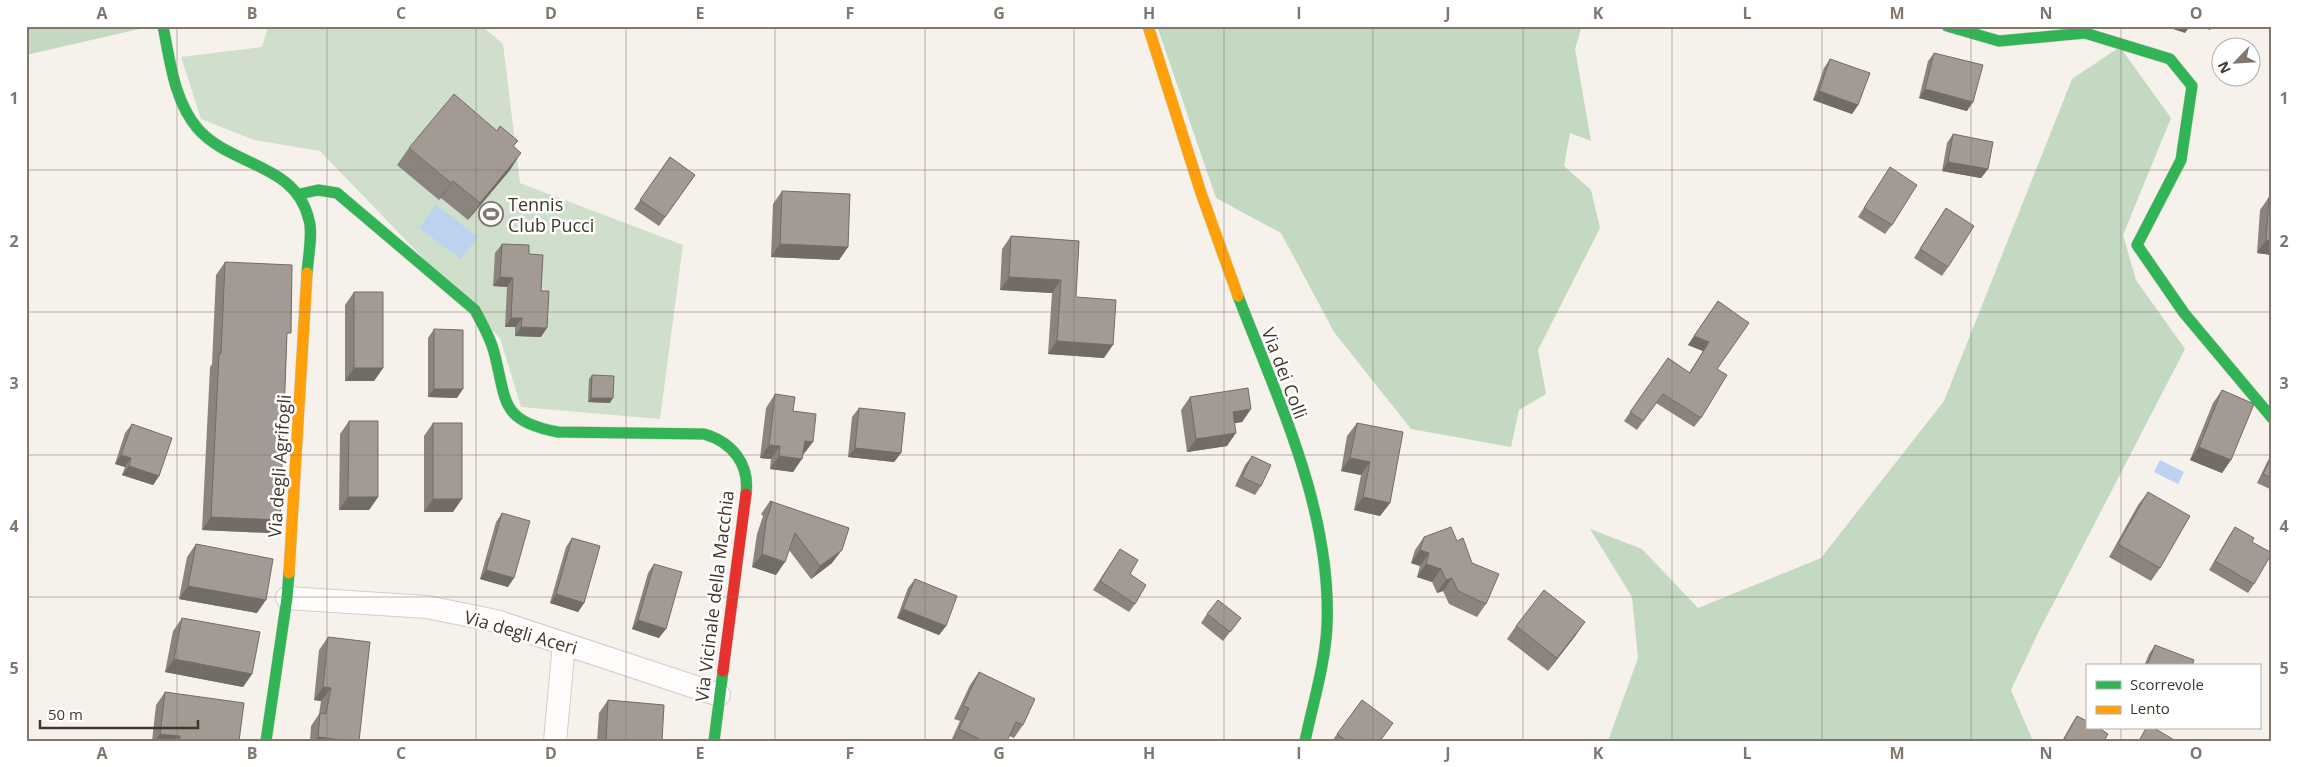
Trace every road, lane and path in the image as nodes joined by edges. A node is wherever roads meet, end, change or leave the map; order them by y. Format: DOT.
graph roads {
  1 [pos="163,26"];
  2 [pos="1148,26"];
  3 [pos="1947,26"];
  4 [pos="300,194"];
  5 [pos="2272,418"];
  6 [pos="287,598"];
  7 [pos="564,644"];
  8 [pos="718,695"];
  9 [pos="266,741"];
  10 [pos="556,741"];
  11 [pos="714,741"];
  12 [pos="1305,741"];
  1 -- 4 [label="street"];
  2 -- 12 [label="street, Via dei Colli"];
  3 -- 5 [label="street"];
  4 -- 6 [label="street, Via degli Agrifogli"];
  4 -- 8 [label="street, Via Vicinale della Macchia"];
  6 -- 7 [label="street, Via degli Aceri"];
  6 -- 9 [label="street, Via degli Agrifogli"];
  7 -- 8 [label="street, Via degli Aceri"];
  7 -- 10 [label="street"];
  8 -- 11 [label="street, Via Vicinale della Macchia"];
}
